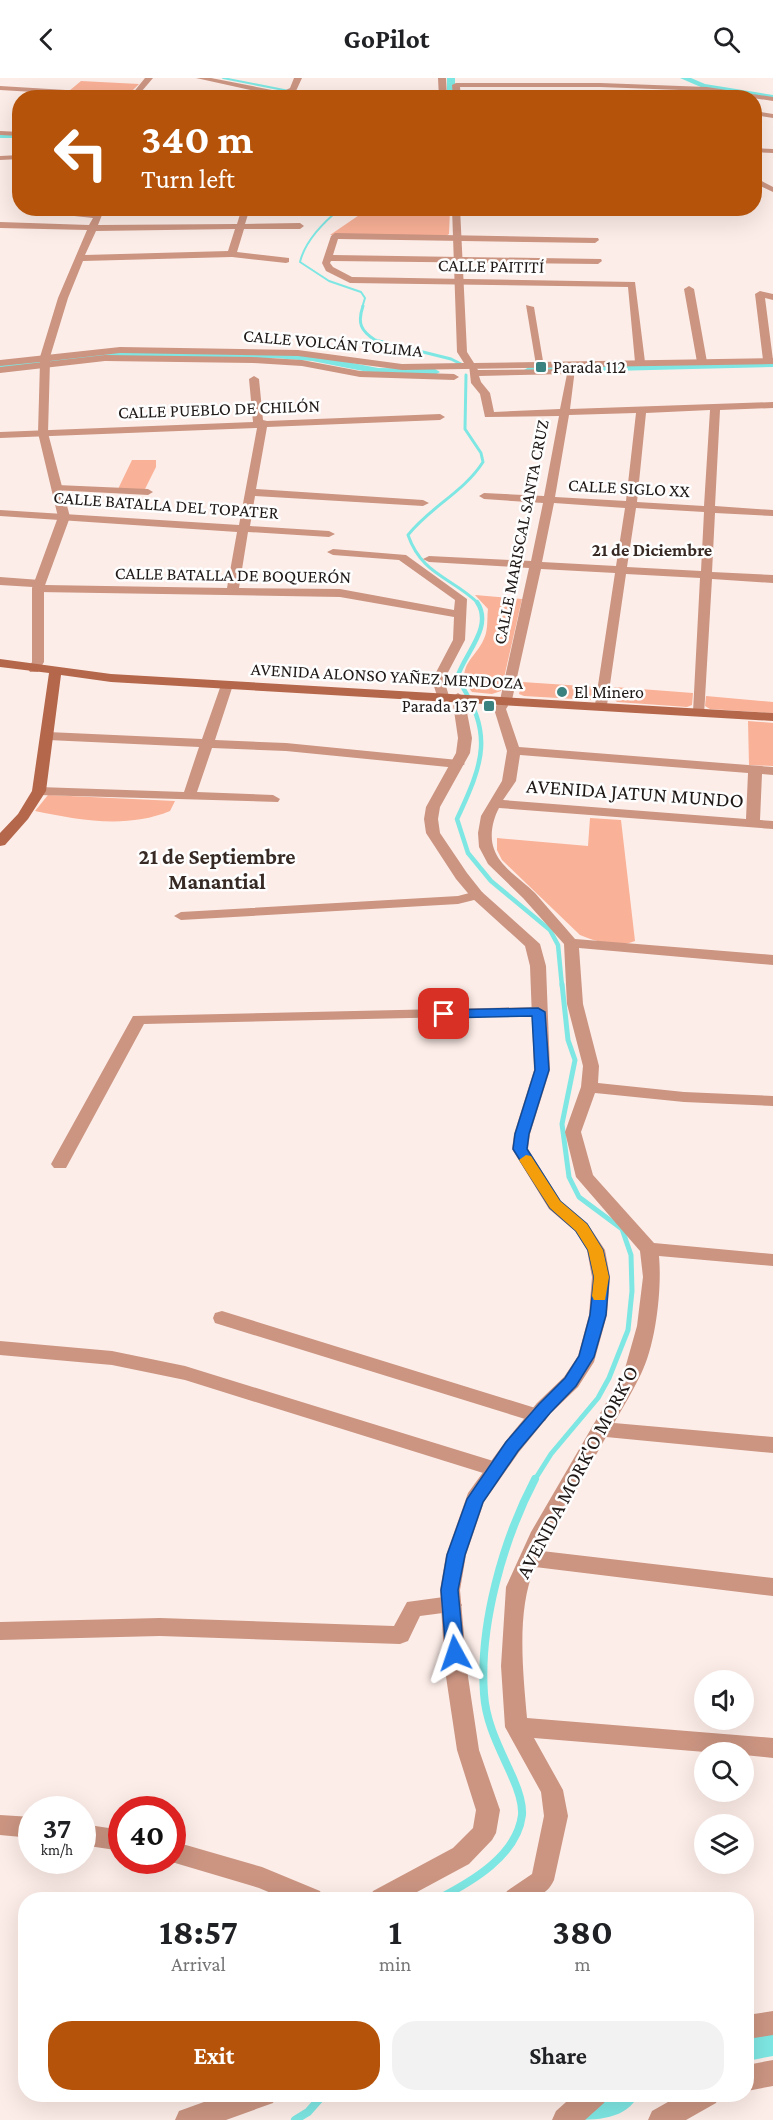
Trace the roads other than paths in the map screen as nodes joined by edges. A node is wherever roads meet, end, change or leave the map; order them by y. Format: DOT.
graph roads {
  1 [pos="149,78"];
  2 [pos="200,78"];
  3 [pos="237,78"];
  4 [pos="694,79"];
  5 [pos="708,81"];
  6 [pos="600,85"];
  7 [pos="0,88"];
  8 [pos="30,90"];
  9 [pos="139,90"];
  10 [pos="282,90"];
  11 [pos="285,90"];
  12 [pos="456,90"];
  13 [pos="710,90"];
  14 [pos="738,90"];
  15 [pos="98,216"];
  16 [pos="244,216"];
  17 [pos="456,216"];
  18 [pos="0,225"];
  19 [pos="241,226"];
  20 [pos="300,226"];
  21 [pos="94,228"];
  22 [pos="456,238"];
  23 [pos="595,240"];
  24 [pos="232,254"];
  25 [pos="80,258"];
  26 [pos="329,258"];
  27 [pos="457,259"];
  28 [pos="286,260"];
  29 [pos="598,261"];
  30 [pos="458,282"];
  31 [pos="689,289"];
  32 [pos="773,297"];
  33 [pos="529,307"];
  34 [pos="45,361"];
  35 [pos="771,361"];
  36 [pos="640,362"];
  37 [pos="702,362"];
  38 [pos="0,363"];
  39 [pos="541,364"];
  40 [pos="0,370"];
  41 [pos="473,370"];
  42 [pos="254,379"];
  43 [pos="773,405"];
  44 [pos="715,407"];
  45 [pos="641,410"];
  46 [pos="564,412"];
  47 [pos="440,417"];
  48 [pos="260,423"];
  49 [pos="43,433"];
  50 [pos="0,435"];
  51 [pos="57,488"];
  52 [pos="148,492"];
  53 [pos="250,492"];
  54 [pos="483,496"];
  55 [pos="548,499"];
  56 [pos="423,503"];
  57 [pos="631,504"];
  58 [pos="709,509"];
  59 [pos="0,513"];
  60 [pos="773,513"];
  61 [pos="64,517"];
  62 [pos="245,528"];
  63 [pos="329,534"];
  64 [pos="333,552"];
  65 [pos="429,559"];
  66 [pos="535,565"];
  67 [pos="621,570"];
  68 [pos="706,575"];
  69 [pos="773,579"];
  70 [pos="0,581"];
  71 [pos="39,586"];
  72 [pos="232,591"];
  73 [pos="462,615"];
  74 [pos="0,663"];
  75 [pos="34,669"];
  76 [pos="55,672"];
  77 [pos="227,685"];
  78 [pos="455,697"];
  79 [pos="506,700"];
  80 [pos="601,705"];
  81 [pos="699,712"];
  82 [pos="773,717"];
  83 [pos="48,736"];
  84 [pos="205,744"];
  85 [pos="514,751"];
  86 [pos="458,764"];
  87 [pos="755,769"];
  88 [pos="773,771"];
  89 [pos="39,791"];
  90 [pos="189,797"];
  91 [pos="273,799"];
  92 [pos="494,803"];
  93 [pos="753,824"];
  94 [pos="773,825"];
  95 [pos="0,842"];
  96 [pos="477,895"];
  97 [pos="181,916"];
  98 [pos="571,943"];
  99 [pos="773,960"];
  100 [pos="538,1012"];
  101 [pos="589,1087"];
  102 [pos="773,1101"];
  103 [pos="60,1164"];
  104 [pos="649,1249"];
  105 [pos="773,1260"];
  106 [pos="222,1318"];
  107 [pos="0,1348"];
  108 [pos="538,1416"];
  109 [pos="600,1429"];
  110 [pos="773,1445"];
  111 [pos="496,1469"];
  112 [pos="529,1558"];
  113 [pos="773,1587"];
  114 [pos="451,1605"];
  115 [pos="0,1631"];
  116 [pos="516,1727"];
  117 [pos="773,1748"];
  118 [pos="0,1825"];
  119 [pos="18,1827"];
  120 [pos="186,1856"];
  121 [pos="295,1892"];
  122 [pos="394,1892"];
  123 [pos="525,1892"];
  124 [pos="773,2023"];
  125 [pos="754,2026"];
  126 [pos="773,2073"];
  127 [pos="754,2077"];
  128 [pos="241,2102"];
  129 [pos="586,2102"];
  130 [pos="692,2102"];
  131 [pos="188,2120"];
  132 [pos="565,2120"];
  133 [pos="661,2120"];
  1 -- 9 [label="street"];
  2 -- 10 [label="street"];
  3 -- 11 [label="street"];
  4 -- 5 [label="street"];
  5 -- 14 [label="street"];
  6 -- 12 [label="street"];
  6 -- 13 [label="street"];
  7 -- 8 [label="street"];
  15 -- 21 [label="street"];
  16 -- 19 [label="street"];
  17 -- 22 [label="street"];
  18 -- 21 [label="street"];
  19 -- 20 [label="street"];
  19 -- 21 [label="street"];
  19 -- 24 [label="street"];
  21 -- 25 [label="street"];
  22 -- 23 [label="street"];
  22 -- 26 [label="street"];
  22 -- 27 [label="street"];
  24 -- 25 [label="street"];
  24 -- 28 [label="street"];
  25 -- 34 [label="street"];
  26 -- 27 [label="street"];
  26 -- 30 [label="street, CALLE PAITITÍ"];
  27 -- 29 [label="street"];
  27 -- 30 [label="street"];
  30 -- 36 [label="street, CALLE PAITITÍ"];
  30 -- 41 [label="street"];
  31 -- 37 [label="street"];
  32 -- 35 [label="street"];
  33 -- 39 [label="street"];
  34 -- 38 [label="street, CALLE VOLCÁN TOLIMA"];
  34 -- 40 [label="street, CALLE VOLCÁN TOLIMA"];
  34 -- 41 [label="street, CALLE VOLCÁN TOLIMA"];
  34 -- 49 [label="street"];
  35 -- 37 [label="street, CALLE VOLCÁN TOLIMA"];
  36 -- 37 [label="street, CALLE VOLCÁN TOLIMA"];
  36 -- 39 [label="street, CALLE VOLCÁN TOLIMA"];
  39 -- 41 [label="street, CALLE VOLCÁN TOLIMA"];
  41 -- 46 [label="street"];
  41 -- 46 [label="street, CALLE MARISCAL SANTA CRUZ"];
  42 -- 48 [label="street"];
  43 -- 44 [label="street"];
  44 -- 45 [label="street"];
  44 -- 58 [label="street"];
  45 -- 46 [label="street"];
  45 -- 57 [label="street"];
  46 -- 55 [label="street, CALLE MARISCAL SANTA CRUZ"];
  47 -- 48 [label="street, CALLE PUEBLO DE CHILÓN"];
  48 -- 49 [label="street, CALLE PUEBLO DE CHILÓN"];
  48 -- 53 [label="street"];
  49 -- 50 [label="street, CALLE PUEBLO DE CHILÓN"];
  49 -- 51 [label="street"];
  51 -- 52 [label="street"];
  51 -- 61 [label="street"];
  53 -- 56 [label="street"];
  53 -- 62 [label="street"];
  54 -- 55 [label="street, CALLE SIGLO XX"];
  55 -- 57 [label="street, CALLE SIGLO XX"];
  55 -- 66 [label="street, CALLE MARISCAL SANTA CRUZ"];
  57 -- 58 [label="street, CALLE SIGLO XX"];
  57 -- 67 [label="street"];
  58 -- 60 [label="street, CALLE SIGLO XX"];
  58 -- 68 [label="street"];
  59 -- 61 [label="street, CALLE BATALLA DEL TOPATER"];
  61 -- 62 [label="street, CALLE BATALLA DEL TOPATER"];
  61 -- 71 [label="street"];
  62 -- 63 [label="street, CALLE BATALLA DEL TOPATER"];
  62 -- 72 [label="street"];
  64 -- 73 [label="street"];
  65 -- 66 [label="street"];
  66 -- 67 [label="street"];
  66 -- 79 [label="street, CALLE MARISCAL SANTA CRUZ"];
  67 -- 68 [label="street"];
  67 -- 80 [label="street"];
  68 -- 69 [label="street"];
  68 -- 81 [label="street"];
  70 -- 71 [label="street, CALLE BATALLA DE BOQUERÓN"];
  71 -- 72 [label="street, CALLE BATALLA DE BOQUERÓN"];
  71 -- 75 [label="street"];
  72 -- 73 [label="street, CALLE BATALLA DE BOQUERÓN"];
  73 -- 78 [label="street"];
  74 -- 75 [label="main road, AVENIDA ALONSO YAÑEZ MENDOZA"];
  75 -- 76 [label="main road, AVENIDA ALONSO YAÑEZ MENDOZA"];
  76 -- 77 [label="main road, AVENIDA ALONSO YAÑEZ MENDOZA"];
  76 -- 83 [label="main road"];
  77 -- 78 [label="main road, AVENIDA ALONSO YAÑEZ MENDOZA"];
  77 -- 84 [label="street"];
  78 -- 79 [label="main road, AVENIDA ALONSO YAÑEZ MENDOZA"];
  78 -- 86 [label="street"];
  79 -- 80 [label="main road, AVENIDA ALONSO YAÑEZ MENDOZA"];
  79 -- 85 [label="street"];
  80 -- 81 [label="main road, AVENIDA ALONSO YAÑEZ MENDOZA"];
  81 -- 82 [label="main road, AVENIDA ALONSO YAÑEZ MENDOZA"];
  83 -- 84 [label="street"];
  83 -- 89 [label="main road"];
  84 -- 86 [label="street"];
  84 -- 90 [label="street"];
  85 -- 87 [label="street"];
  85 -- 92 [label="street"];
  86 -- 96 [label="street"];
  87 -- 88 [label="street"];
  87 -- 93 [label="street"];
  89 -- 90 [label="street"];
  89 -- 95 [label="main road"];
  90 -- 91 [label="street"];
  92 -- 93 [label="street, AVENIDA JATUN MUNDO"];
  92 -- 98 [label="street"];
  93 -- 94 [label="street, AVENIDA JATUN MUNDO"];
  96 -- 97 [label="street"];
  96 -- 100 [label="street"];
  98 -- 99 [label="street"];
  98 -- 101 [label="street"];
  100 -- 103 [label="street"];
  100 -- 108 [label="street"];
  101 -- 102 [label="street"];
  101 -- 104 [label="street"];
  104 -- 105 [label="street"];
  104 -- 109 [label="street, AVENIDA MORK'O MORK'O"];
  106 -- 108 [label="street"];
  107 -- 111 [label="street"];
  108 -- 111 [label="street"];
  109 -- 110 [label="street"];
  109 -- 112 [label="street, AVENIDA MORK'O MORK'O"];
  111 -- 114 [label="street"];
  112 -- 113 [label="street"];
  112 -- 116 [label="street, AVENIDA MORK'O MORK'O"];
  114 -- 115 [label="street"];
  114 -- 122 [label="street"];
  116 -- 117 [label="street"];
  116 -- 123 [label="street, AVENIDA MORK'O MORK'O"];
  118 -- 119 [label="street"];
  120 -- 121 [label="street"];
  124 -- 125 [label="street"];
  126 -- 127 [label="street"];
  128 -- 131 [label="street"];
  129 -- 132 [label="street"];
  130 -- 133 [label="street"];
}
